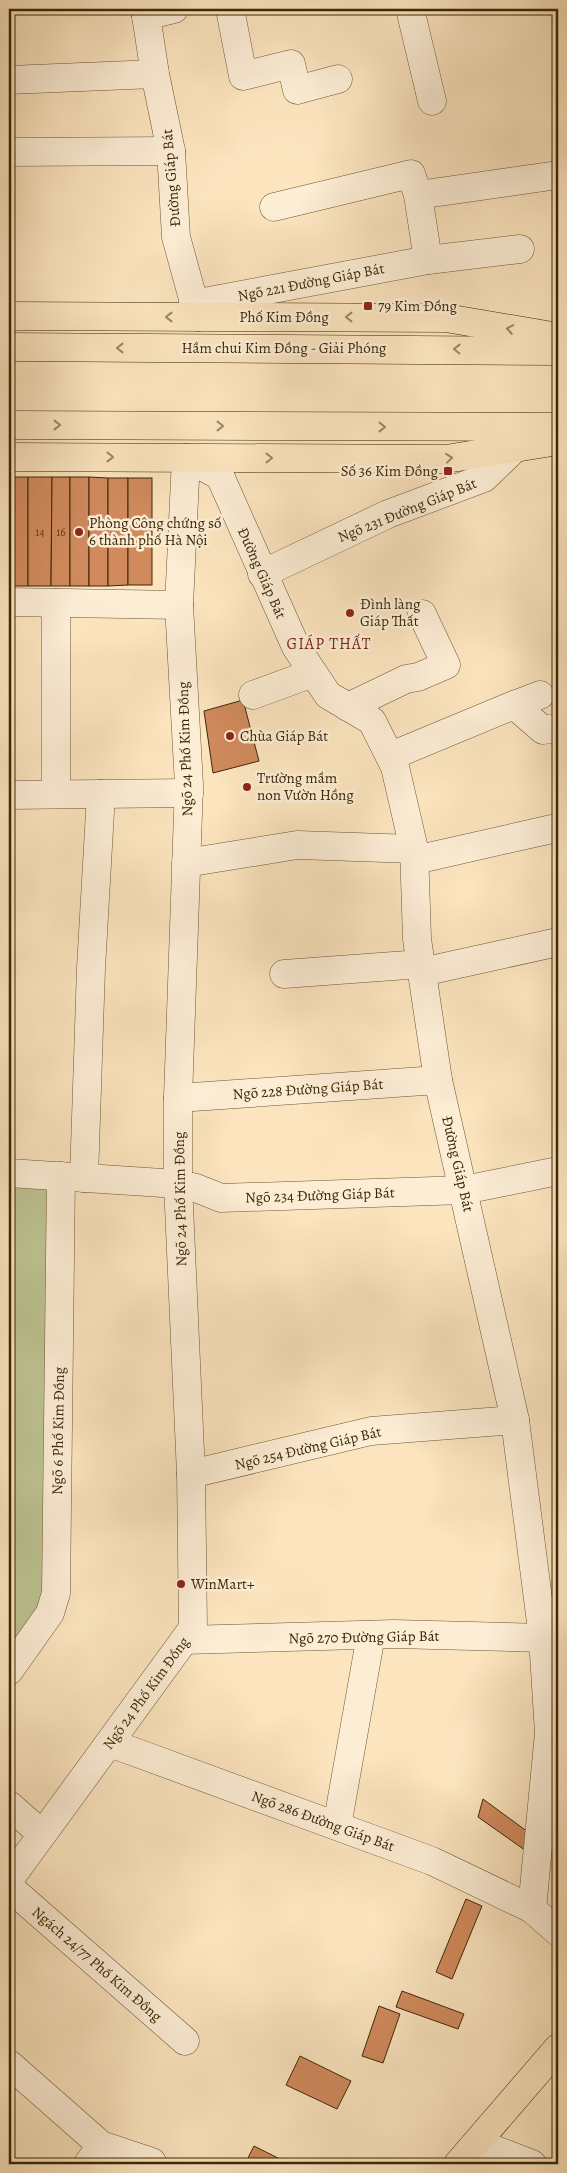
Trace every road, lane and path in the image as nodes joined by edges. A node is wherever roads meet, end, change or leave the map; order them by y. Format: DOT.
graph roads {
  1 [pos="174,9"];
  2 [pos="230,9"];
  3 [pos="410,9"];
  4 [pos="146,13"];
  5 [pos="155,74"];
  6 [pos="338,79"];
  7 [pos="9,80"];
  8 [pos="432,101"];
  9 [pos="171,151"];
  10 [pos="9,152"];
  11 [pos="558,176"];
  12 [pos="418,194"];
  13 [pos="274,207"];
  14 [pos="520,250"];
  15 [pos="428,260"];
  16 [pos="195,311"];
  17 [pos="9,316"];
  18 [pos="558,337"];
  19 [pos="9,347"];
  20 [pos="558,351"];
  21 [pos="9,425"];
  22 [pos="558,427"];
  23 [pos="558,441"];
  24 [pos="516,447"];
  25 [pos="9,457"];
  26 [pos="186,458"];
  27 [pos="262,574"];
  28 [pos="9,602"];
  29 [pos="56,603"];
  30 [pos="179,605"];
  31 [pos="422,614"];
  32 [pos="313,673"];
  33 [pos="252,695"];
  34 [pos="540,695"];
  35 [pos="514,705"];
  36 [pos="348,707"];
  37 [pos="558,728"];
  38 [pos="391,756"];
  39 [pos="188,793"];
  40 [pos="56,794"];
  41 [pos="101,794"];
  42 [pos="9,795"];
  43 [pos="552,829"];
  44 [pos="414,854"];
  45 [pos="186,863"];
  46 [pos="558,942"];
  47 [pos="422,968"];
  48 [pos="284,974"];
  49 [pos="438,1080"];
  50 [pos="178,1098"];
  51 [pos="558,1171"];
  52 [pos="9,1173"];
  53 [pos="73,1177"];
  54 [pos="178,1184"];
  55 [pos="464,1190"];
  56 [pos="515,1420"];
  57 [pos="191,1474"];
  58 [pos="371,1636"];
  59 [pos="543,1638"];
  60 [pos="185,1640"];
  61 [pos="9,1671"];
  62 [pos="554,1727"];
  63 [pos="110,1743"];
  64 [pos="9,1805"];
  65 [pos="337,1826"];
  66 [pos="42,1834"];
  67 [pos="9,1880"];
  68 [pos="9,1887"];
  69 [pos="532,1909"];
  70 [pos="558,1932"];
  71 [pos="185,2041"];
  72 [pos="558,2048"];
  73 [pos="13,2076"];
  74 [pos="477,2143"];
  75 [pos="94,2155"];
  76 [pos="152,2162"];
  77 [pos="458,2164"];
  78 [pos="532,2164"];
  1 -- 4 [label="street"];
  2 -- 6 [label="street"];
  3 -- 8 [label="street"];
  4 -- 5 [label="street, Đường Giáp Bát"];
  5 -- 7 [label="street"];
  5 -- 9 [label="street, Đường Giáp Bát"];
  9 -- 10 [label="street"];
  9 -- 16 [label="street, Đường Giáp Bát"];
  11 -- 12 [label="street"];
  12 -- 13 [label="street"];
  12 -- 15 [label="street"];
  14 -- 15 [label="street, Ngõ 221 Đường Giáp Bát"];
  15 -- 16 [label="street, Ngõ 221 Đường Giáp Bát"];
  16 -- 17 [label="main road, Phố Kim Đồng, one-way"];
  18 -- 16 [label="main road, Phố Kim Đồng, one-way"];
  20 -- 19 [label="main road, Hầm chui Kim Đồng - Giải Phóng, one-way"];
  21 -- 22 [label="main road, one-way"];
  23 -- 24 [label="main road"];
  26 -- 24 [label="main road, one-way"];
  24 -- 27 [label="street, Ngõ 231 Đường Giáp Bát"];
  25 -- 26 [label="main road, one-way"];
  26 -- 27 [label="street, Đường Giáp Bát"];
  26 -- 30 [label="street, Ngõ 24 Phố Kim Đồng"];
  27 -- 32 [label="street, Đường Giáp Bát"];
  28 -- 29 [label="street"];
  29 -- 30 [label="street"];
  29 -- 40 [label="street"];
  30 -- 39 [label="street, Ngõ 24 Phố Kim Đồng"];
  31 -- 36 [label="street"];
  32 -- 33 [label="street"];
  32 -- 36 [label="street, Đường Giáp Bát"];
  34 -- 35 [label="street"];
  35 -- 37 [label="street"];
  35 -- 38 [label="street"];
  36 -- 38 [label="street, Đường Giáp Bát"];
  38 -- 44 [label="street, Đường Giáp Bát"];
  39 -- 41 [label="street"];
  39 -- 45 [label="street, Ngõ 24 Phố Kim Đồng"];
  40 -- 41 [label="street"];
  40 -- 42 [label="street"];
  41 -- 53 [label="street, Ngõ 6 Phố Kim Đồng"];
  43 -- 44 [label="street"];
  44 -- 45 [label="street"];
  44 -- 47 [label="street, Đường Giáp Bát"];
  45 -- 50 [label="street, Ngõ 24 Phố Kim Đồng"];
  46 -- 47 [label="street"];
  47 -- 48 [label="street"];
  47 -- 49 [label="street, Đường Giáp Bát"];
  49 -- 50 [label="street, Ngõ 228 Đường Giáp Bát"];
  49 -- 55 [label="street, Đường Giáp Bát"];
  50 -- 54 [label="street, Ngõ 24 Phố Kim Đồng"];
  51 -- 55 [label="street, Ngõ 234 Đường Giáp Bát"];
  52 -- 53 [label="street"];
  53 -- 54 [label="street"];
  53 -- 61 [label="street, Ngõ 6 Phố Kim Đồng"];
  54 -- 55 [label="street, Ngõ 234 Đường Giáp Bát"];
  54 -- 57 [label="street, Ngõ 24 Phố Kim Đồng"];
  55 -- 56 [label="street, Đường Giáp Bát"];
  56 -- 57 [label="street, Ngõ 254 Đường Giáp Bát"];
  56 -- 59 [label="street, Đường Giáp Bát"];
  57 -- 60 [label="street, Ngõ 24 Phố Kim Đồng"];
  58 -- 59 [label="street, Ngõ 270 Đường Giáp Bát"];
  58 -- 60 [label="street, Ngõ 270 Đường Giáp Bát"];
  58 -- 65 [label="street"];
  59 -- 62 [label="street, Đường Giáp Bát"];
  60 -- 63 [label="street, Ngõ 24 Phố Kim Đồng"];
  62 -- 69 [label="street, Đường Giáp Bát"];
  63 -- 65 [label="street, Ngõ 286 Đường Giáp Bát"];
  63 -- 66 [label="street, Ngõ 24 Phố Kim Đồng"];
  64 -- 66 [label="street"];
  65 -- 69 [label="street, Ngõ 286 Đường Giáp Bát"];
  66 -- 67 [label="street, Ngõ 24 Phố Kim Đồng"];
  68 -- 71 [label="street, Ngách 24/77 Phố Kim Đồng"];
  69 -- 70 [label="street"];
  72 -- 74 [label="main road"];
  73 -- 75 [label="street"];
  74 -- 77 [label="main road"];
  74 -- 78 [label="street"];
  75 -- 76 [label="street"];
}
